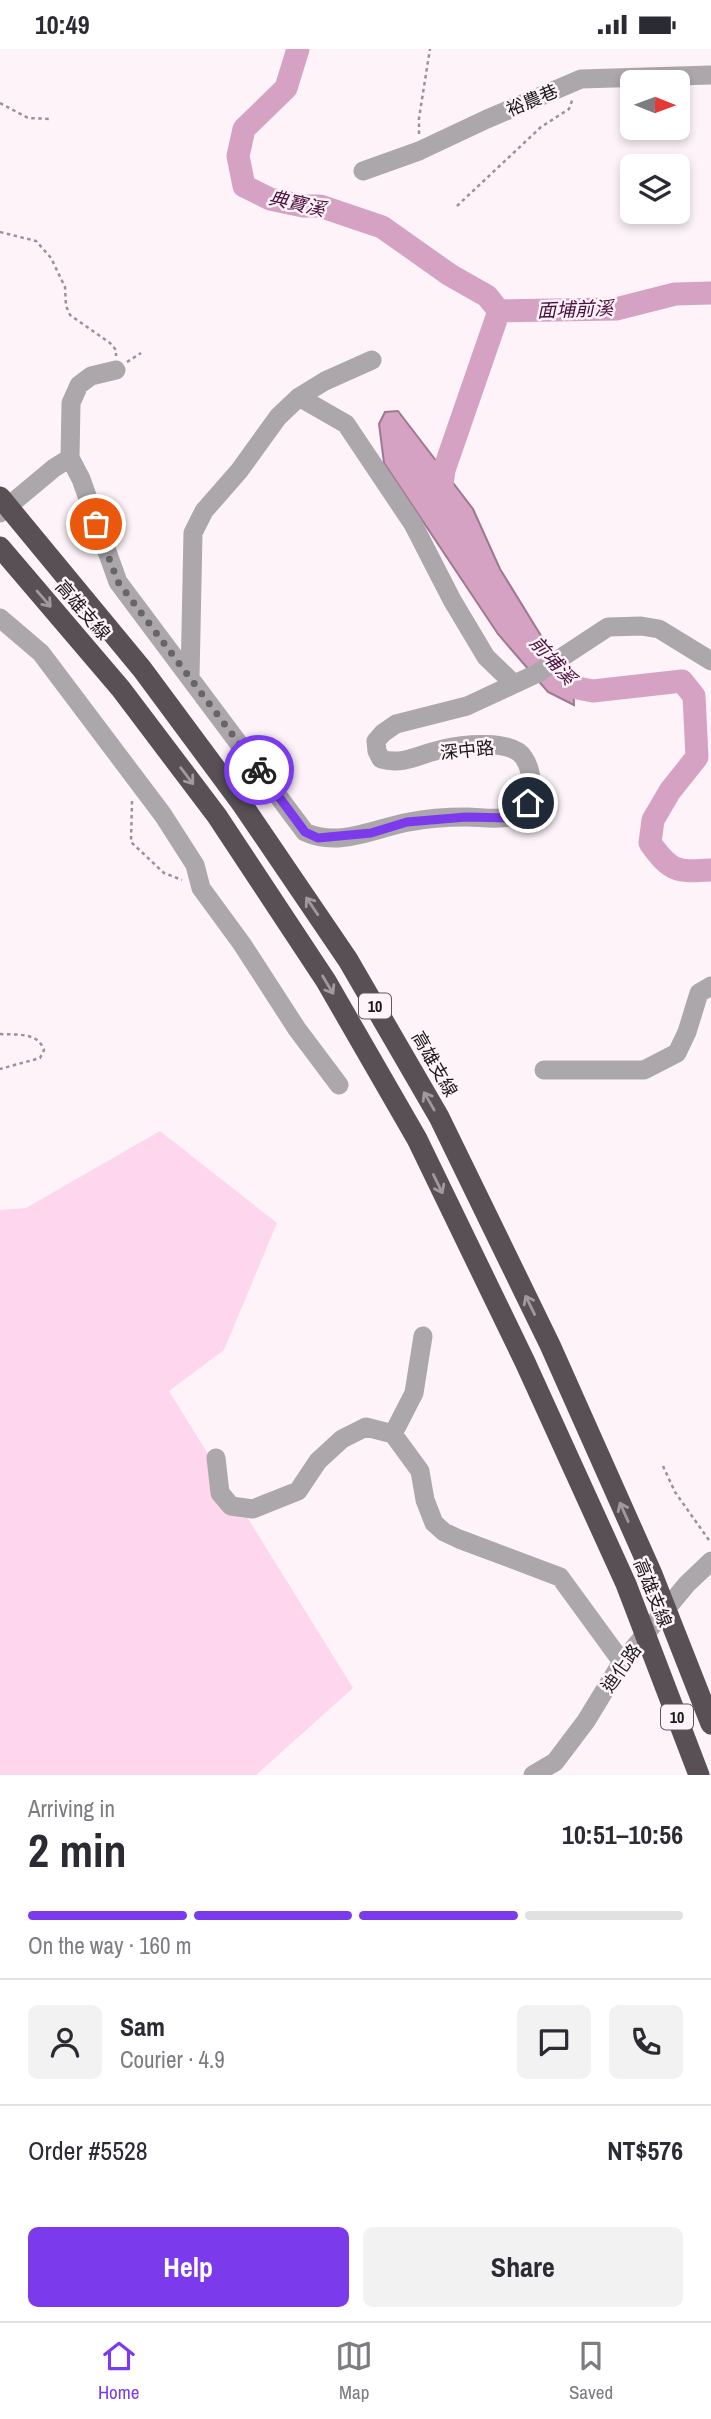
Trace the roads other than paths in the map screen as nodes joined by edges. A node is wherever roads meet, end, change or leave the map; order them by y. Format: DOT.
graph roads {
  1 [pos="711,75"];
  2 [pos="363,171"];
  3 [pos="372,360"];
  4 [pos="116,370"];
  5 [pos="299,397"];
  6 [pos="62,463"];
  7 [pos="0,497"];
  8 [pos="0,513"];
  9 [pos="0,547"];
  10 [pos="0,618"];
  11 [pos="711,661"];
  12 [pos="190,678"];
  13 [pos="514,684"];
  14 [pos="711,986"];
  15 [pos="544,1070"];
  16 [pos="339,1085"];
  17 [pos="423,1336"];
  18 [pos="393,1434"];
  19 [pos="216,1458"];
  20 [pos="711,1561"];
  21 [pos="622,1662"];
  22 [pos="711,1724"];
  23 [pos="533,1775"];
  24 [pos="699,1775"];
  1 -- 2 [label="street, 裕農巷"];
  3 -- 5 [label="street"];
  4 -- 6 [label="street, 深中路"];
  5 -- 12 [label="street"];
  5 -- 13 [label="street"];
  6 -- 8 [label="street"];
  6 -- 12 [label="street, 深中路"];
  22 -- 7 [label="highway, 高雄支線 / 10, one-way"];
  9 -- 24 [label="highway, 高雄支線 / 10, one-way"];
  10 -- 16 [label="street"];
  11 -- 13 [label="street, 深中路"];
  12 -- 13 [label="street, 深中路"];
  14 -- 15 [label="street"];
  17 -- 18 [label="street"];
  18 -- 19 [label="street"];
  18 -- 21 [label="street"];
  20 -- 21 [label="street, 迪化路"];
  21 -- 23 [label="street, 迪化路"];
}
